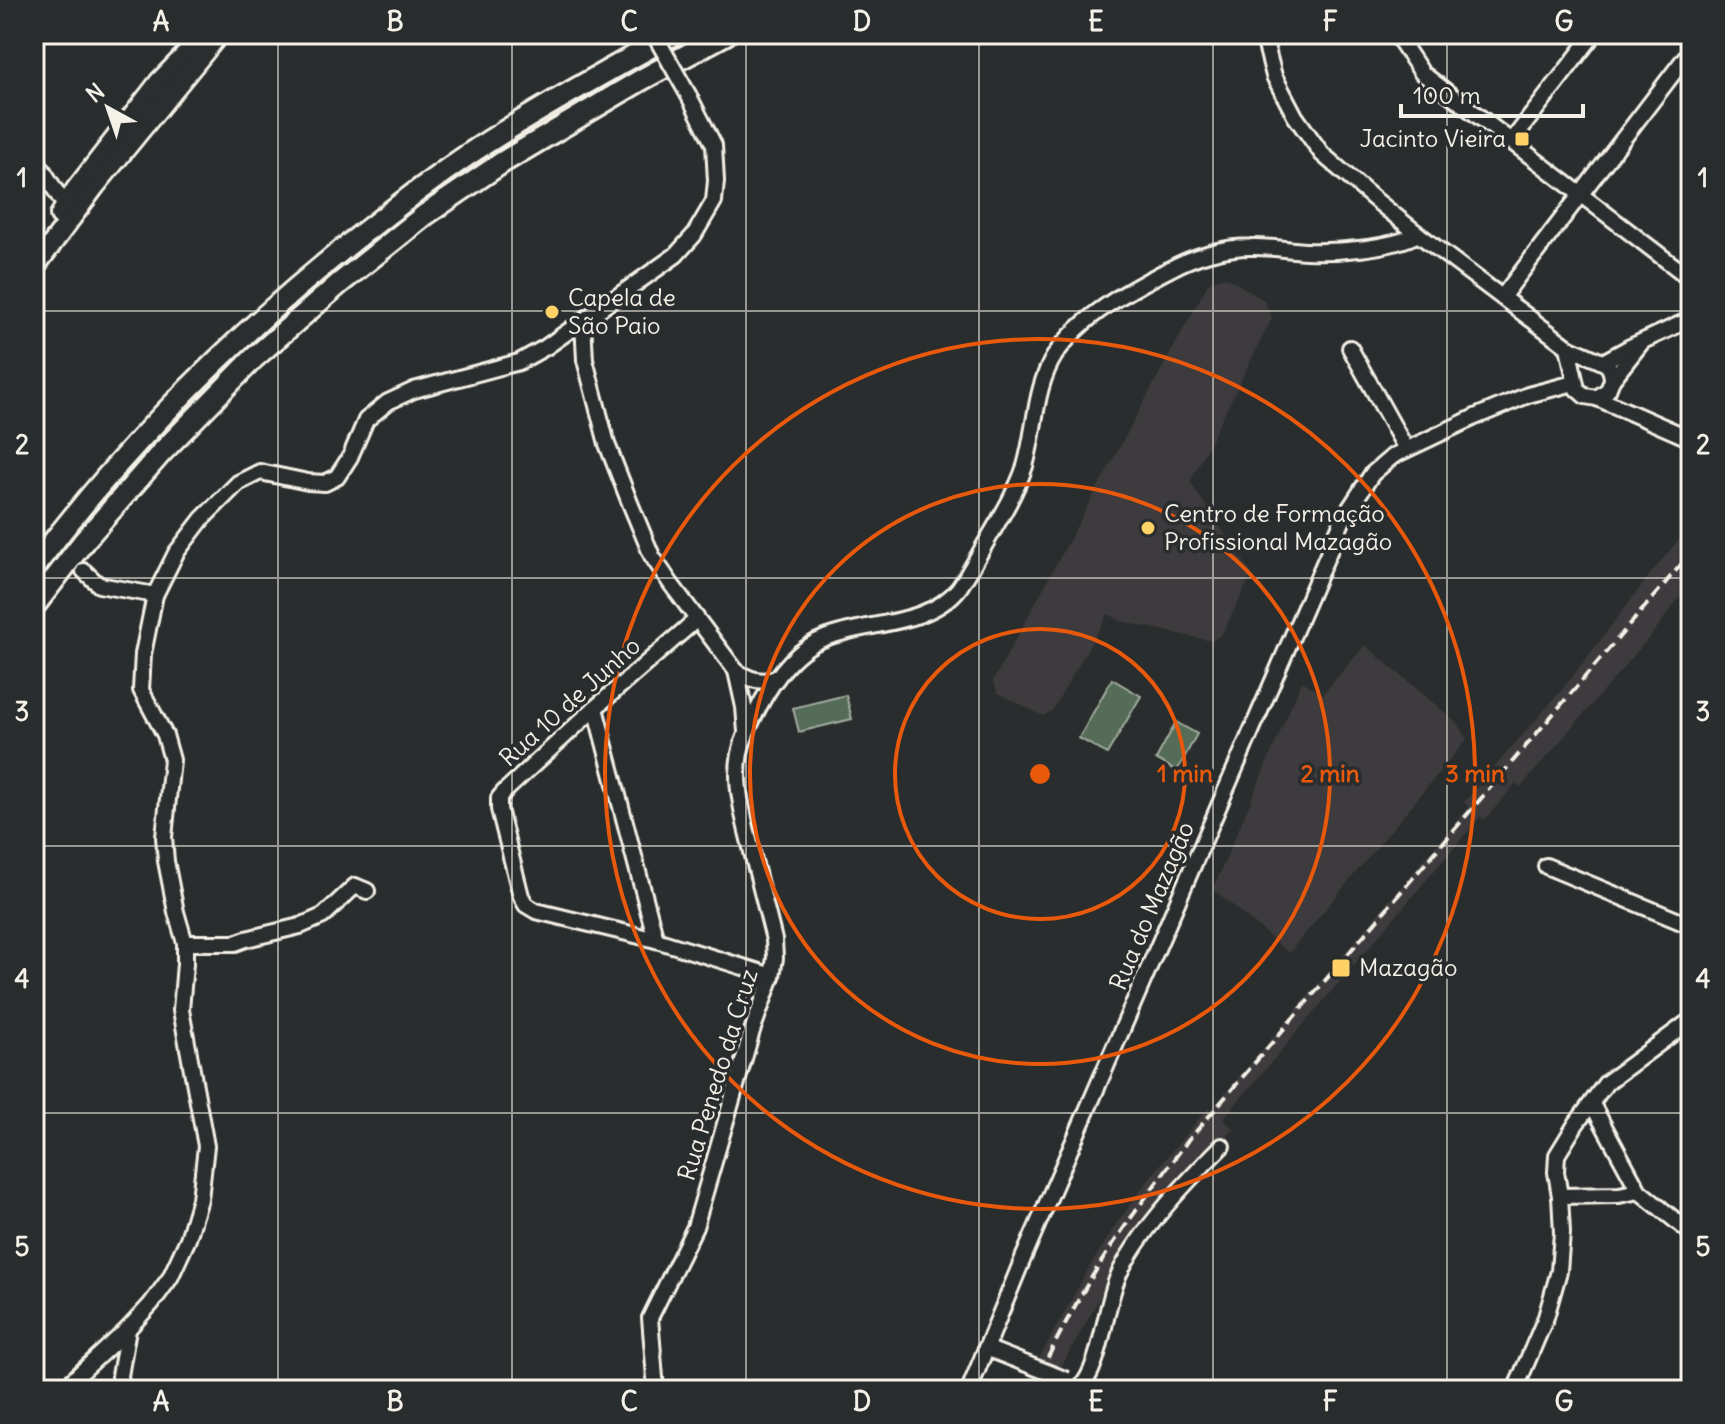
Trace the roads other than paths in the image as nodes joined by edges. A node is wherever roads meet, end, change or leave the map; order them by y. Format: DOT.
graph roads {
  1 [pos="206,34"];
  2 [pos="219,34"];
  3 [pos="654,34"];
  4 [pos="674,34"];
  5 [pos="726,34"];
  6 [pos="1263,34"];
  7 [pos="1396,34"];
  8 [pos="1594,34"];
  9 [pos="1691,50"];
  10 [pos="1678,67"];
  11 [pos="1691,75"];
  12 [pos="1511,142"];
  13 [pos="34,156"];
  14 [pos="1580,195"];
  15 [pos="65,206"];
  16 [pos="1418,234"];
  17 [pos="34,255"];
  18 [pos="34,268"];
  19 [pos="1691,283"];
  20 [pos="1503,296"];
  21 [pos="1691,319"];
  22 [pos="583,321"];
  23 [pos="1642,342"];
  24 [pos="1568,347"];
  25 [pos="1350,348"];
  26 [pos="1598,361"];
  27 [pos="1575,378"];
  28 [pos="1612,380"];
  29 [pos="1597,398"];
  30 [pos="1691,439"];
  31 [pos="1406,449"];
  32 [pos="34,567"];
  33 [pos="84,571"];
  34 [pos="155,595"];
  35 [pos="34,606"];
  36 [pos="697,619"];
  37 [pos="736,671"];
  38 [pos="777,678"];
  39 [pos="595,708"];
  40 [pos="747,732"];
  41 [pos="1546,866"];
  42 [pos="367,891"];
  43 [pos="1691,926"];
  44 [pos="656,940"];
  45 [pos="185,943"];
  46 [pos="772,976"];
  47 [pos="1691,1020"];
  48 [pos="1592,1104"];
  49 [pos="1222,1146"];
  50 [pos="1639,1191"];
  51 [pos="1560,1196"];
  52 [pos="1691,1233"];
  53 [pos="128,1329"];
  54 [pos="986,1348"];
  55 [pos="1076,1387"];
  56 [pos="62,1390"];
  57 [pos="123,1390"];
  58 [pos="656,1390"];
  59 [pos="969,1390"];
  60 [pos="1515,1390"];
  1 -- 15 [label="main road"];
  2 -- 18 [label="main road"];
  3 -- 22 [label="street, bridge"];
  4 -- 32 [label="highway"];
  5 -- 35 [label="highway"];
  6 -- 16 [label="street"];
  7 -- 12 [label="street"];
  8 -- 12 [label="street"];
  9 -- 10 [label="street"];
  10 -- 11 [label="street"];
  10 -- 14 [label="street"];
  12 -- 14 [label="street"];
  13 -- 15 [label="street"];
  14 -- 19 [label="street"];
  14 -- 20 [label="street"];
  15 -- 17 [label="main road"];
  16 -- 20 [label="street"];
  16 -- 38 [label="street, Rua Penedo da Cruz"];
  20 -- 24 [label="street"];
  21 -- 23 [label="street"];
  22 -- 34 [label="street"];
  22 -- 36 [label="street"];
  23 -- 26 [label="street"];
  23 -- 28 [label="street"];
  24 -- 26 [label="street"];
  24 -- 27 [label="street"];
  25 -- 31 [label="street"];
  26 -- 27 [label="street"];
  26 -- 28 [label="street"];
  27 -- 29 [label="street"];
  27 -- 31 [label="street, Rua do Mazagão"];
  28 -- 29 [label="street"];
  29 -- 30 [label="street"];
  31 -- 54 [label="street, Rua do Mazagão"];
  33 -- 34 [label="street"];
  34 -- 45 [label="street"];
  36 -- 37 [label="street"];
  36 -- 39 [label="street, Rua 10 de Junho"];
  37 -- 38 [label="street"];
  37 -- 40 [label="street"];
  38 -- 40 [label="street, Rua Penedo da Cruz"];
  39 -- 44 [label="street"];
  39 -- 44 [label="street, Rua 10 de Junho"];
  40 -- 46 [label="street, Rua Penedo da Cruz"];
  41 -- 43 [label="street"];
  42 -- 45 [label="street"];
  44 -- 46 [label="street, Rua 10 de Junho"];
  45 -- 53 [label="street"];
  46 -- 58 [label="street, Rua Penedo da Cruz"];
  47 -- 48 [label="street"];
  48 -- 50 [label="street"];
  48 -- 51 [label="street"];
  49 -- 55 [label="street"];
  50 -- 51 [label="street"];
  50 -- 52 [label="street"];
  51 -- 60 [label="street"];
  53 -- 56 [label="street"];
  53 -- 57 [label="street"];
  54 -- 55 [label="street, bridge"];
  54 -- 59 [label="street, Rua do Mazagão"];
}
